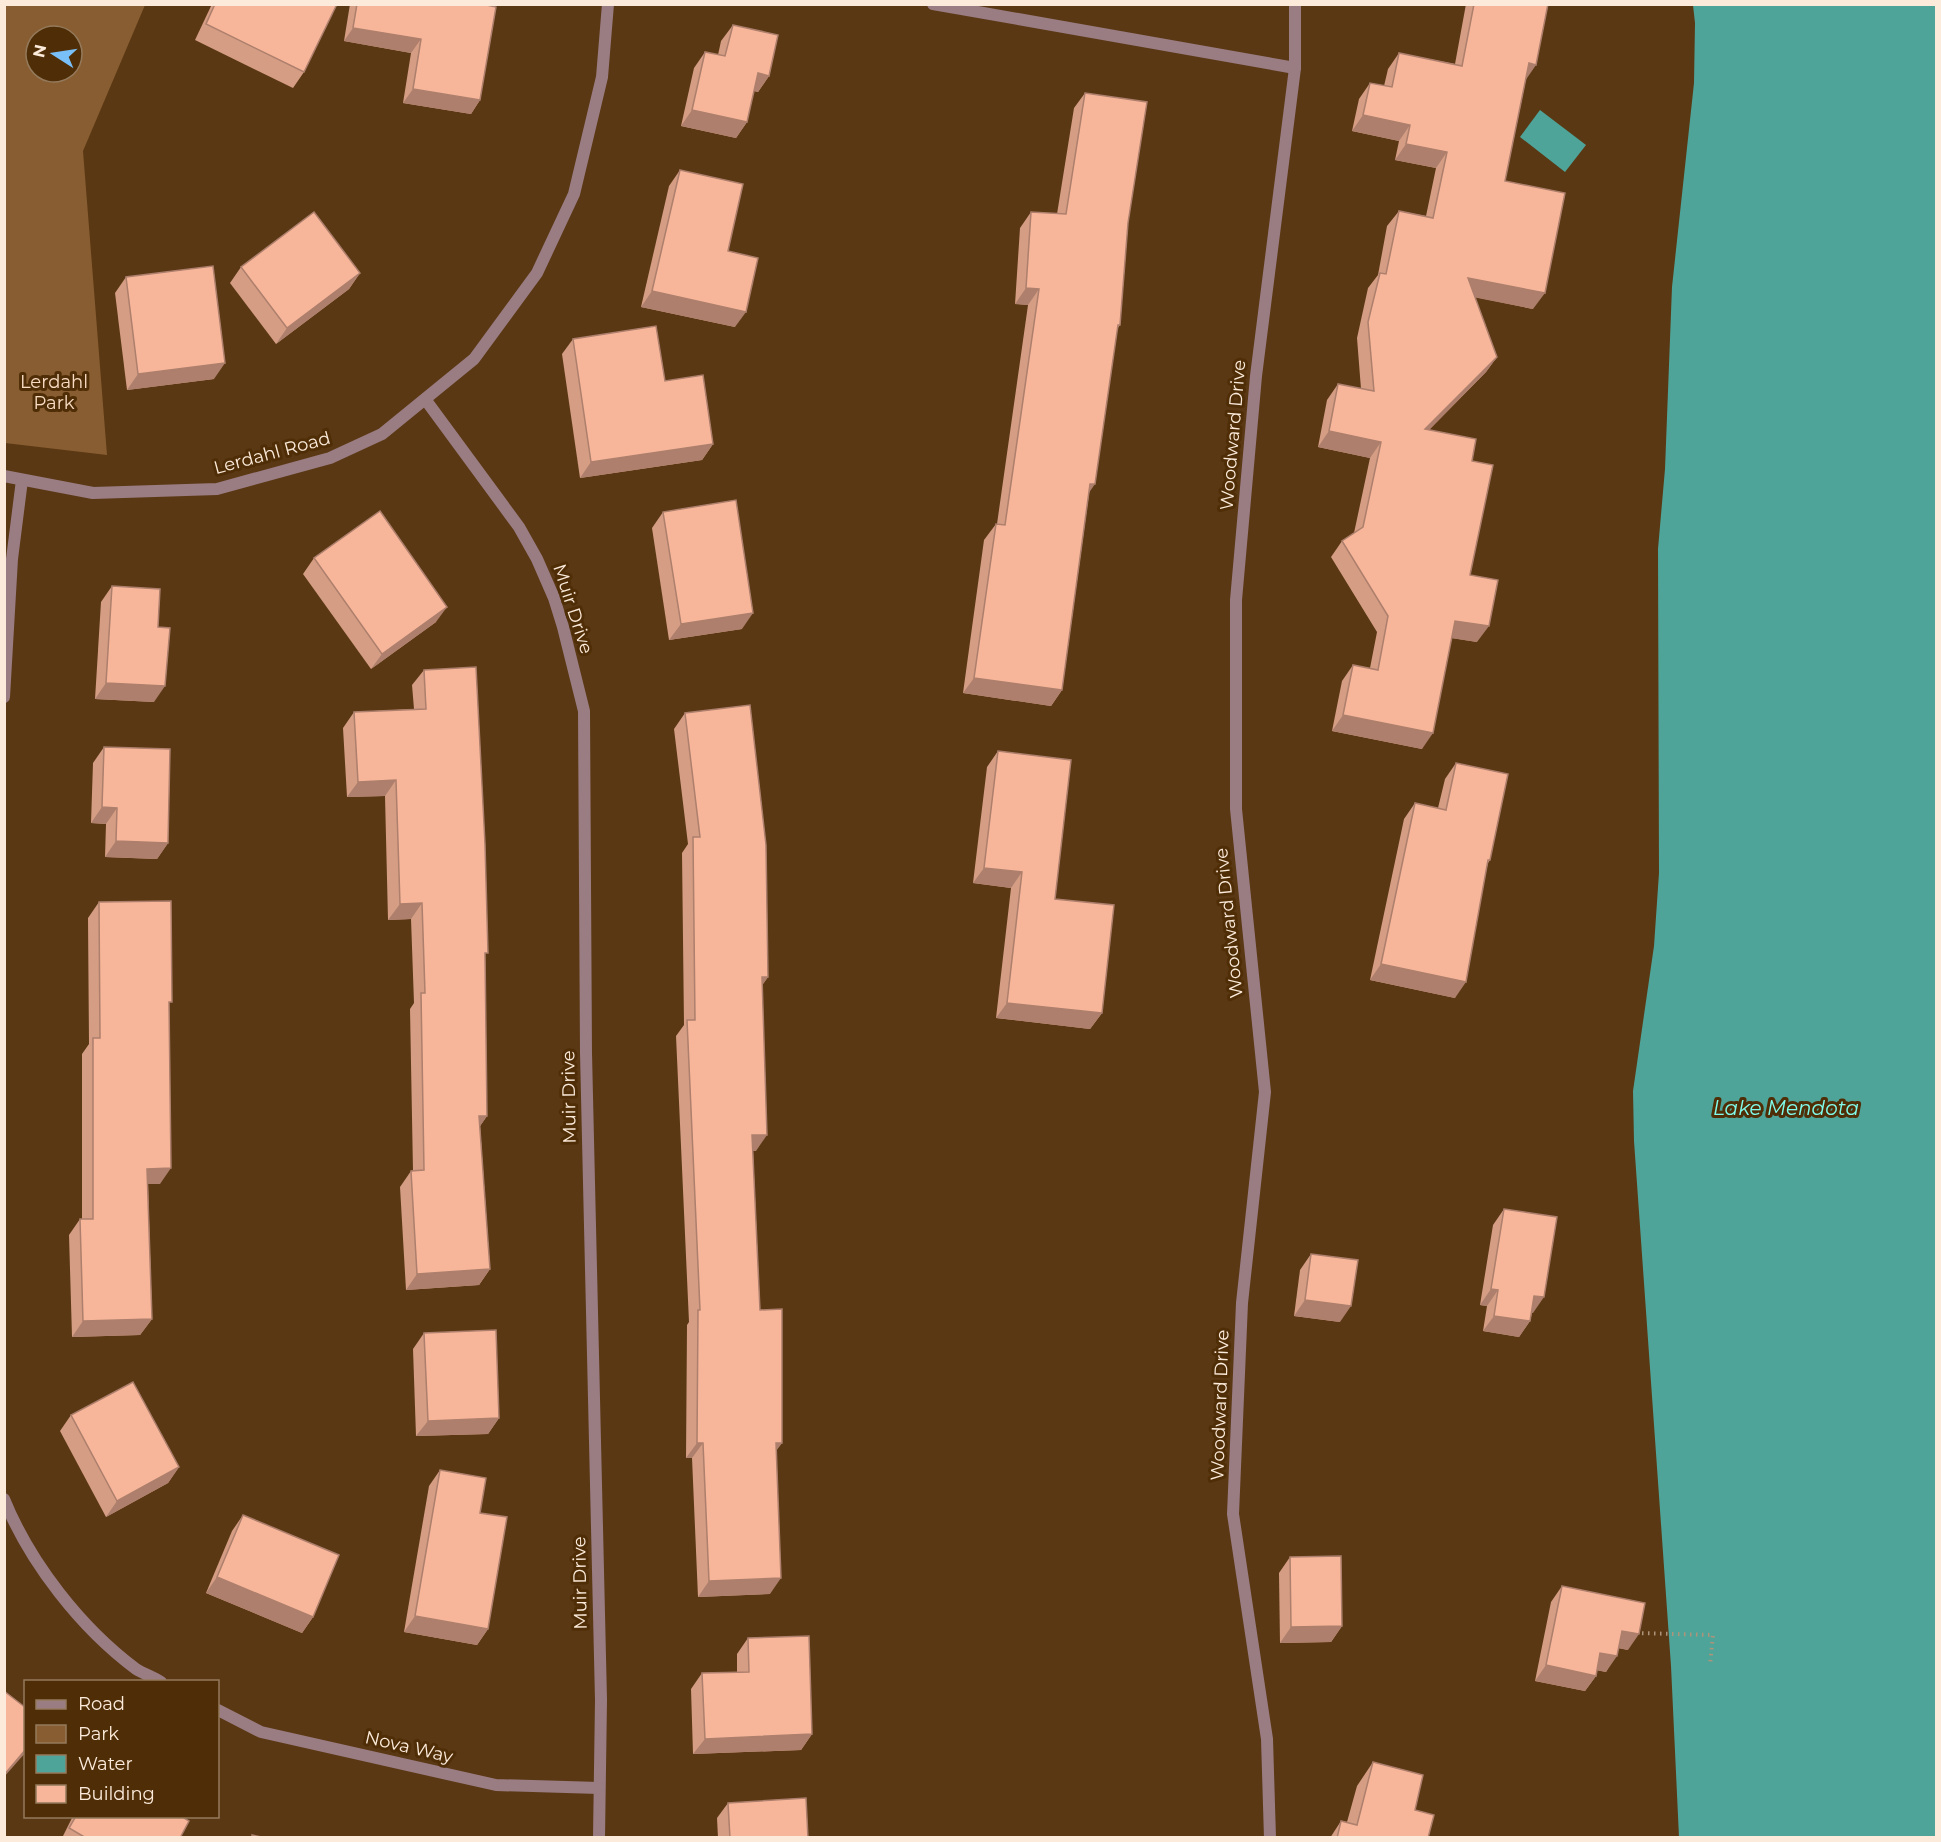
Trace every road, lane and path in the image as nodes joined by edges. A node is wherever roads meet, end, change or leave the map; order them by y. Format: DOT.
graph roads {
  1 [pos="608,4"];
  2 [pos="933,4"];
  3 [pos="1295,4"];
  4 [pos="1295,68"];
  5 [pos="425,399"];
  6 [pos="4,476"];
  7 [pos="22,480"];
  8 [pos="4,697"];
  9 [pos="4,1499"];
  10 [pos="1634,1633"];
  11 [pos="1710,1665"];
  12 [pos="157,1680"];
  13 [pos="219,1711"];
  14 [pos="599,1788"];
  15 [pos="599,1838"];
  16 [pos="1270,1838"];
  1 -- 5 [label="street, Lerdahl Road"];
  2 -- 4 [label="street"];
  3 -- 4 [label="street, Woodward Drive"];
  4 -- 16 [label="street, Woodward Drive"];
  5 -- 7 [label="street, Lerdahl Road"];
  5 -- 14 [label="street, Muir Drive"];
  6 -- 7 [label="street, Lerdahl Road"];
  7 -- 8 [label="street"];
  9 -- 12 [label="street"];
  10 -- 11 [label="path"];
  13 -- 14 [label="street, Nova Way"];
  14 -- 15 [label="street, Muir Drive"];
}
